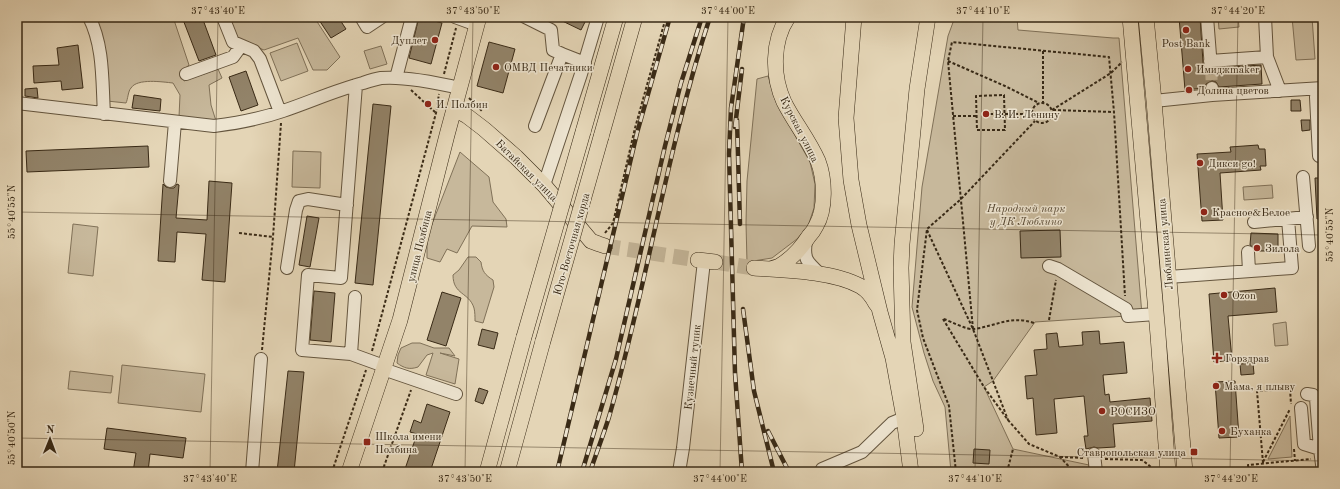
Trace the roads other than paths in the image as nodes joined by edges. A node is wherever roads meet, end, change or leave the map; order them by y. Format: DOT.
graph roads {
  1 [pos="88,17"];
  2 [pos="224,17"];
  3 [pos="361,17"];
  4 [pos="382,17"];
  5 [pos="412,17"];
  6 [pos="525,17"];
  7 [pos="616,17"];
  8 [pos="635,17"];
  9 [pos="788,17"];
  10 [pos="854,17"];
  11 [pos="928,17"];
  12 [pos="1130,17"];
  13 [pos="1146,17"];
  14 [pos="1207,17"];
  15 [pos="1265,17"];
  16 [pos="457,18"];
  17 [pos="594,18"];
  18 [pos="478,21"];
  19 [pos="241,46"];
  20 [pos="562,54"];
  21 [pos="1267,57"];
  22 [pos="585,63"];
  23 [pos="186,74"];
  24 [pos="397,78"];
  25 [pos="356,85"];
  26 [pos="1321,88"];
  27 [pos="1280,91"];
  28 [pos="464,92"];
  29 [pos="1154,101"];
  30 [pos="17,103"];
  31 [pos="454,109"];
  32 [pos="281,112"];
  33 [pos="104,114"];
  34 [pos="175,122"];
  35 [pos="535,126"];
  36 [pos="1323,156"];
  37 [pos="1303,177"];
  38 [pos="170,181"];
  39 [pos="544,185"];
  40 [pos="347,205"];
  41 [pos="1306,217"];
  42 [pos="1288,219"];
  43 [pos="1254,222"];
  44 [pos="806,241"];
  45 [pos="598,244"];
  46 [pos="1309,246"];
  47 [pos="1248,252"];
  48 [pos="706,261"];
  49 [pos="754,268"];
  50 [pos="1053,268"];
  51 [pos="770,269"];
  52 [pos="1249,271"];
  53 [pos="820,274"];
  54 [pos="308,275"];
  55 [pos="1168,277"];
  56 [pos="355,297"];
  57 [pos="880,312"];
  58 [pos="1156,314"];
  59 [pos="351,354"];
  60 [pos="261,359"];
  61 [pos="384,367"];
  62 [pos="456,394"];
  63 [pos="1307,394"];
  64 [pos="1295,410"];
  65 [pos="904,418"];
  66 [pos="1318,454"];
  67 [pos="1094,456"];
  68 [pos="822,469"];
  69 [pos="252,472"];
  70 [pos="349,472"];
  71 [pos="487,472"];
  72 [pos="507,472"];
  73 [pos="679,472"];
  74 [pos="911,472"];
  75 [pos="921,472"];
  76 [pos="1096,472"];
  77 [pos="1168,472"];
  78 [pos="1185,472"];
  79 [pos="1323,472"];
  1 -- 33 [label="street"];
  2 -- 19 [label="street"];
  3 -- 4 [label="street"];
  5 -- 24 [label="street"];
  6 -- 20 [label="street"];
  7 -- 71 [label="main road, Юго-Восточная хорда, bridge"];
  8 -- 72 [label="main road, Юго-Восточная хорда, bridge"];
  9 -- 44 [label="main road, Курская улица"];
  10 -- 57 [label="main road"];
  11 -- 75 [label="main road"];
  12 -- 58 [label="main road, Люблинская улица"];
  13 -- 29 [label="main road, Люблинская улица"];
  14 -- 21 [label="street"];
  15 -- 21 [label="street"];
  16 -- 18 [label="street"];
  17 -- 22 [label="street"];
  18 -- 28 [label="main road, улица Полбина"];
  19 -- 23 [label="street"];
  19 -- 32 [label="street"];
  20 -- 22 [label="street"];
  20 -- 35 [label="street"];
  21 -- 27 [label="street"];
  22 -- 39 [label="street"];
  24 -- 25 [label="street"];
  24 -- 28 [label="street"];
  25 -- 32 [label="street"];
  25 -- 40 [label="street"];
  26 -- 27 [label="street"];
  26 -- 36 [label="street"];
  27 -- 29 [label="street"];
  28 -- 31 [label="main road, улица Полбина"];
  29 -- 55 [label="main road, Люблинская улица"];
  30 -- 33 [label="street"];
  31 -- 39 [label="main road, Батайская улица"];
  31 -- 61 [label="main road, улица Полбина"];
  32 -- 34 [label="street"];
  33 -- 34 [label="street"];
  34 -- 38 [label="street"];
  37 -- 41 [label="street"];
  39 -- 45 [label="main road, Батайская улица"];
  40 -- 54 [label="street"];
  40 -- 54 [label="street"];
  41 -- 42 [label="street"];
  41 -- 46 [label="street"];
  42 -- 43 [label="street"];
  42 -- 52 [label="street"];
  44 -- 51 [label="main road, Курская улица"];
  44 -- 53 [label="street"];
  47 -- 52 [label="street"];
  48 -- 73 [label="street, Кузнечный тупик"];
  49 -- 51 [label="main road"];
  50 -- 58 [label="street"];
  51 -- 53 [label="main road"];
  52 -- 55 [label="street"];
  53 -- 57 [label="main road"];
  54 -- 59 [label="street"];
  55 -- 78 [label="main road, Люблинская улица"];
  56 -- 59 [label="street"];
  57 -- 65 [label="main road"];
  58 -- 77 [label="main road, Люблинская улица"];
  59 -- 61 [label="street"];
  60 -- 69 [label="street"];
  61 -- 62 [label="street"];
  61 -- 70 [label="main road, улица Полбина"];
  63 -- 66 [label="street"];
  64 -- 66 [label="street"];
  65 -- 68 [label="street"];
  65 -- 74 [label="main road"];
  66 -- 79 [label="street"];
  67 -- 76 [label="street"];
}
